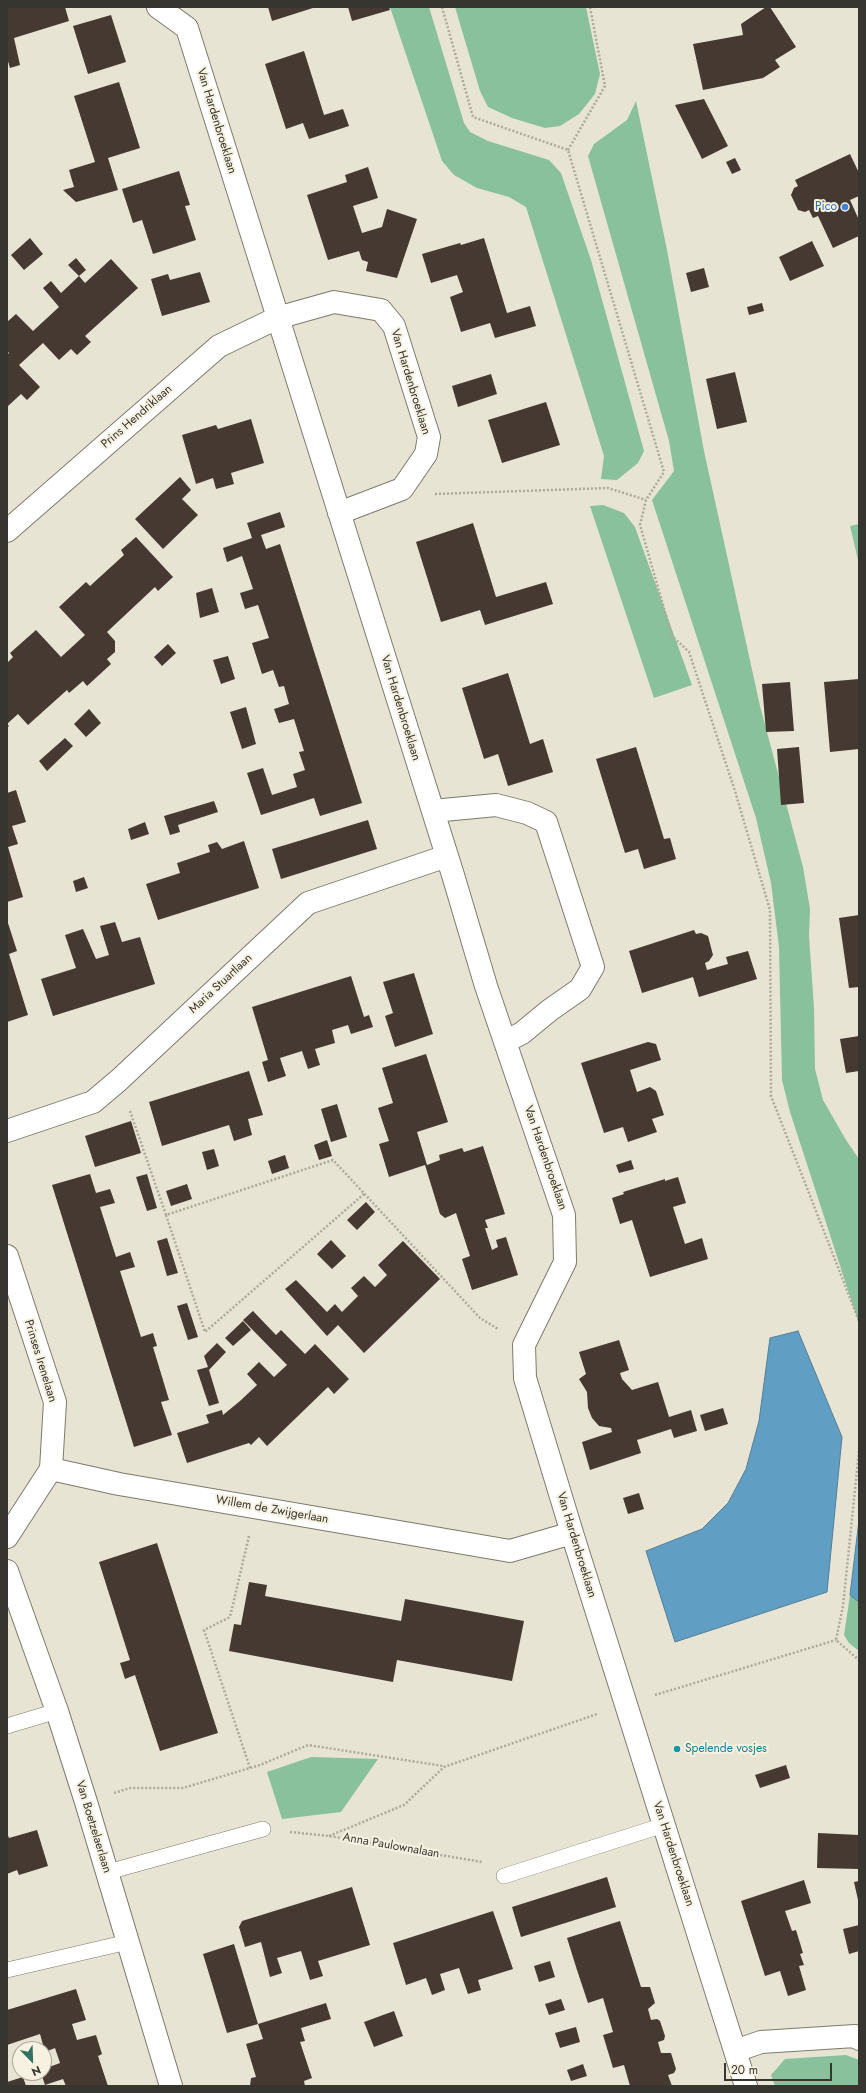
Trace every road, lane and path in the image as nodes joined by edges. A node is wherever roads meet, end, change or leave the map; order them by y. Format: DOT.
graph roads {
  1 [pos="158,7"];
  2 [pos="442,7"];
  3 [pos="590,7"];
  4 [pos="568,150"];
  5 [pos="277,318"];
  6 [pos="402,489"];
  7 [pos="646,500"];
  8 [pos="339,513"];
  9 [pos="7,531"];
  10 [pos="432,811"];
  11 [pos="447,856"];
  12 [pos="505,1042"];
  13 [pos="119,1080"];
  14 [pos="7,1131"];
  15 [pos="364,1194"];
  16 [pos="166,1215"];
  17 [pos="7,1256"];
  18 [pos="859,1321"];
  19 [pos="524,1345"];
  20 [pos="859,1451"];
  21 [pos="51,1470"];
  22 [pos="256,1507"];
  23 [pos="572,1533"];
  24 [pos="7,1537"];
  25 [pos="7,1571"];
  26 [pos="836,1640"];
  27 [pos="859,1660"];
  28 [pos="626,1704"];
  29 [pos="57,1711"];
  30 [pos="7,1726"];
  31 [pos="444,1767"];
  32 [pos="250,1768"];
  33 [pos="86,1802"];
  34 [pos="664,1825"];
  35 [pos="263,1829"];
  36 [pos="329,1836"];
  37 [pos="108,1872"];
  38 [pos="504,1876"];
  39 [pos="128,1942"];
  40 [pos="7,1970"];
  41 [pos="859,2039"];
  42 [pos="735,2051"];
  43 [pos="171,2086"];
  44 [pos="746,2086"];
  1 -- 5 [label="street, Van Hardenbroeklaan"];
  2 -- 4 [label="path"];
  3 -- 4 [label="path"];
  4 -- 7 [label="path"];
  5 -- 6 [label="street, Van Hardenbroeklaan"];
  5 -- 8 [label="street, Van Hardenbroeklaan"];
  5 -- 9 [label="street, Prins Hendriklaan"];
  6 -- 7 [label="path"];
  6 -- 8 [label="street"];
  7 -- 18 [label="path"];
  8 -- 10 [label="street, Van Hardenbroeklaan"];
  10 -- 11 [label="street, Van Hardenbroeklaan"];
  10 -- 12 [label="street"];
  11 -- 12 [label="street, Van Hardenbroeklaan"];
  11 -- 13 [label="street, Maria Stuartlaan"];
  12 -- 19 [label="street, Van Hardenbroeklaan"];
  13 -- 14 [label="street, Maria Stuartlaan"];
  13 -- 16 [label="path"];
  15 -- 16 [label="path"];
  15 -- 16 [label="path"];
  15 -- 19 [label="path"];
  17 -- 21 [label="street, Prinses Irenelaan"];
  19 -- 23 [label="street, Van Hardenbroeklaan"];
  20 -- 26 [label="path"];
  21 -- 22 [label="street, Willem de Zwijgerlaan"];
  21 -- 24 [label="street"];
  22 -- 23 [label="street, Willem de Zwijgerlaan"];
  22 -- 32 [label="path"];
  23 -- 28 [label="street, Van Hardenbroeklaan"];
  25 -- 29 [label="street, Van Boetzelaerlaan"];
  26 -- 27 [label="path"];
  26 -- 28 [label="path"];
  28 -- 31 [label="path"];
  28 -- 34 [label="street, Van Hardenbroeklaan"];
  29 -- 30 [label="lane"];
  29 -- 33 [label="street, Van Boetzelaerlaan"];
  31 -- 32 [label="path"];
  31 -- 36 [label="path"];
  32 -- 33 [label="path"];
  33 -- 37 [label="street, Van Boetzelaerlaan"];
  34 -- 38 [label="lane"];
  34 -- 42 [label="street, Van Hardenbroeklaan"];
  35 -- 36 [label="path, Anna Paulownalaan"];
  35 -- 37 [label="lane"];
  36 -- 38 [label="path, Anna Paulownalaan"];
  37 -- 39 [label="street, Van Boetzelaerlaan"];
  39 -- 40 [label="lane"];
  39 -- 43 [label="street, Van Boetzelaerlaan"];
  41 -- 42 [label="street"];
  42 -- 44 [label="street, Van Hardenbroeklaan"];
}
